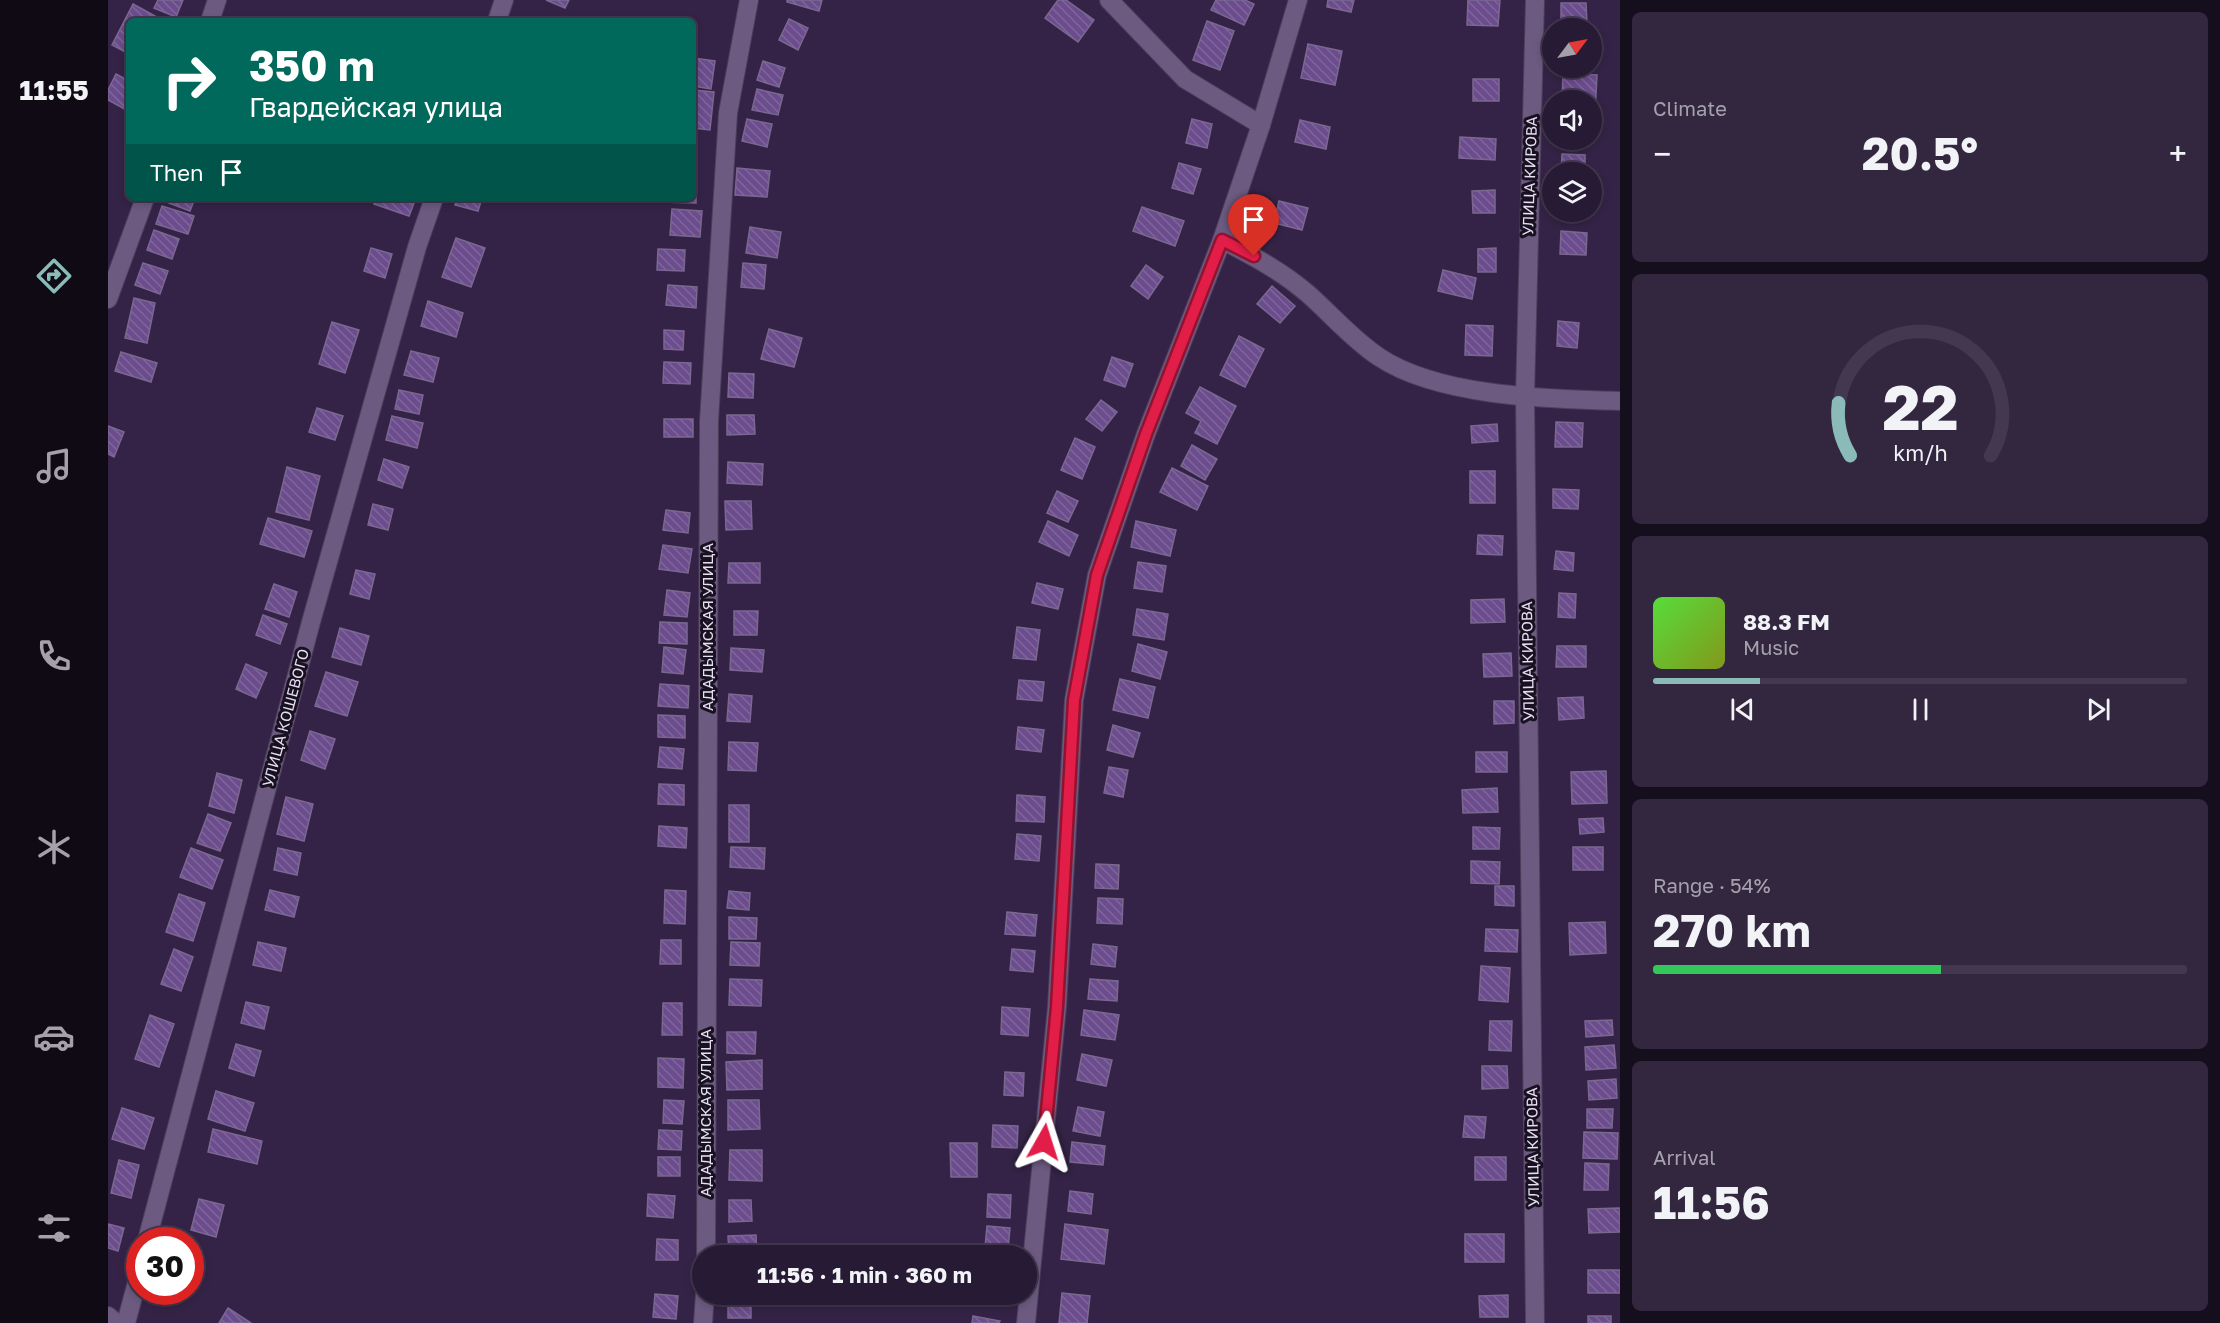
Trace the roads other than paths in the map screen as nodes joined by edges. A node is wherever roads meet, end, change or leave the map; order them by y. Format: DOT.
graph roads {
  1 [pos="217,0"];
  2 [pos="504,0"];
  3 [pos="749,0"];
  4 [pos="1109,0"];
  5 [pos="1298,0"];
  6 [pos="1535,0"];
  7 [pos="211,18"];
  8 [pos="498,18"];
  9 [pos="1261,124"];
  10 [pos="144,201"];
  11 [pos="433,201"];
  12 [pos="1222,240"];
  13 [pos="108,299"];
  14 [pos="1525,396"];
  15 [pos="1620,401"];
  16 [pos="150,1227"];
  17 [pos="706,1245"];
  18 [pos="131,1305"];
  19 [pos="704,1305"];
  20 [pos="108,1316"];
  21 [pos="116,1323"];
  22 [pos="126,1323"];
  23 [pos="703,1323"];
  24 [pos="1026,1323"];
  25 [pos="1535,1323"];
  1 -- 7 [label="street"];
  2 -- 8 [label="street"];
  3 -- 17 [label="street, АДАДЫМСКАЯ УЛИЦА"];
  4 -- 9 [label="street"];
  5 -- 9 [label="street"];
  6 -- 14 [label="street, УЛИЦА КИРОВА"];
  9 -- 12 [label="street"];
  10 -- 13 [label="street"];
  11 -- 16 [label="street, УЛИЦА КОШЕВОГО"];
  12 -- 14 [label="street"];
  12 -- 24 [label="street"];
  14 -- 15 [label="street"];
  14 -- 25 [label="street, УЛИЦА КИРОВА"];
  18 -- 22 [label="street"];
  19 -- 23 [label="street"];
  20 -- 21 [label="street"];
}
